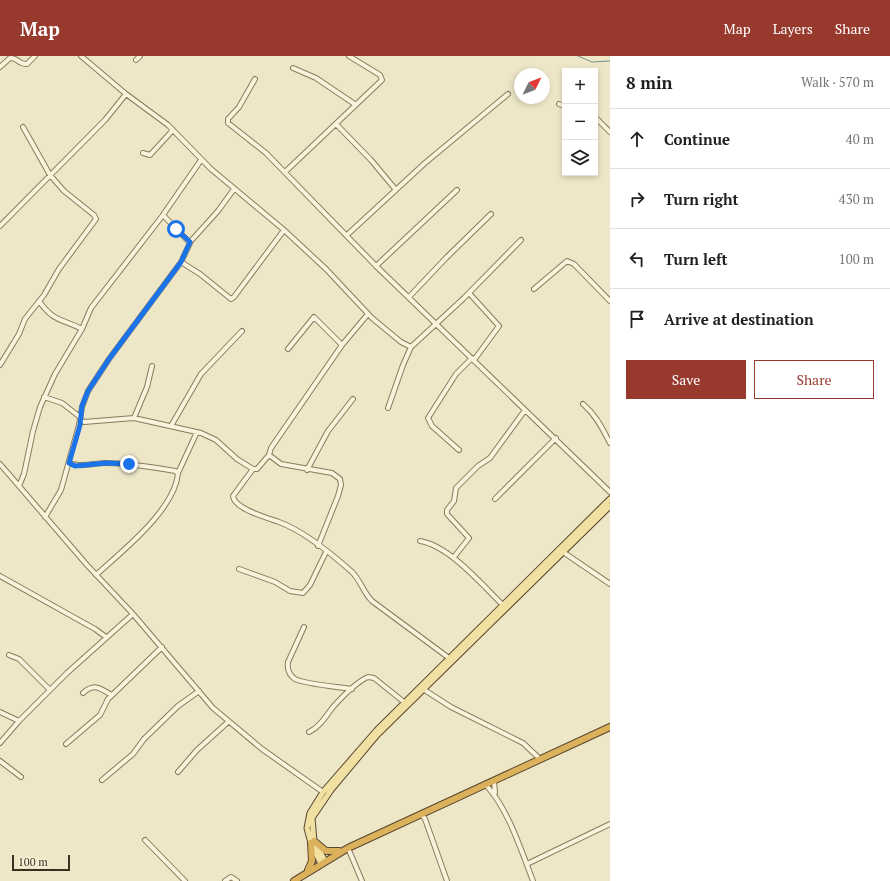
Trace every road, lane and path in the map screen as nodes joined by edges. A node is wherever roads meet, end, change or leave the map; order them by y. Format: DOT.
graph roads {
  1 [pos="35,56"];
  2 [pos="81,56"];
  3 [pos="140,56"];
  4 [pos="349,56"];
  5 [pos="136,60"];
  6 [pos="0,67"];
  7 [pos="293,68"];
  8 [pos="255,79"];
  9 [pos="126,94"];
  10 [pos="508,94"];
  11 [pos="559,104"];
  12 [pos="356,105"];
  13 [pos="562,105"];
  14 [pos="598,121"];
  15 [pos="336,124"];
  16 [pos="23,127"];
  17 [pos="173,130"];
  18 [pos="610,132"];
  19 [pos="143,153"];
  20 [pos="201,160"];
  21 [pos="285,172"];
  22 [pos="50,175"];
  23 [pos="234,189"];
  24 [pos="396,190"];
  25 [pos="457,190"];
  26 [pos="491,214"];
  27 [pos="163,215"];
  28 [pos="0,226"];
  29 [pos="284,230"];
  30 [pos="347,235"];
  31 [pos="521,240"];
  32 [pos="190,242"];
  33 [pos="181,262"];
  34 [pos="376,266"];
  35 [pos="534,289"];
  36 [pos="469,293"];
  37 [pos="409,297"];
  38 [pos="610,300"];
  39 [pos="39,301"];
  40 [pos="368,314"];
  41 [pos="437,323"];
  42 [pos="82,329"];
  43 [pos="242,331"];
  44 [pos="342,345"];
  45 [pos="411,347"];
  46 [pos="288,349"];
  47 [pos="473,359"];
  48 [pos="0,365"];
  49 [pos="152,366"];
  50 [pos="44,397"];
  51 [pos="353,399"];
  52 [pos="583,404"];
  53 [pos="388,408"];
  54 [pos="525,410"];
  55 [pos="80,418"];
  56 [pos="134,418"];
  57 [pos="175,421"];
  58 [pos="171,426"];
  59 [pos="176,427"];
  60 [pos="197,432"];
  61 [pos="556,438"];
  62 [pos="610,444"];
  63 [pos="459,450"];
  64 [pos="269,455"];
  65 [pos="69,463"];
  66 [pos="1,467"];
  67 [pos="253,469"];
  68 [pos="307,470"];
  69 [pos="178,473"];
  70 [pos="19,486"];
  71 [pos="610,492"];
  72 [pos="495,499"];
  73 [pos="610,499"];
  74 [pos="610,506"];
  75 [pos="45,517"];
  76 [pos="420,541"];
  77 [pos="318,546"];
  78 [pos="326,552"];
  79 [pos="559,553"];
  80 [pos="454,557"];
  81 [pos="239,569"];
  82 [pos="96,575"];
  83 [pos="0,576"];
  84 [pos="610,584"];
  85 [pos="504,605"];
  86 [pos="133,614"];
  87 [pos="304,627"];
  88 [pos="106,637"];
  89 [pos="162,647"];
  90 [pos="9,655"];
  91 [pos="449,658"];
  92 [pos="352,689"];
  93 [pos="423,689"];
  94 [pos="50,690"];
  95 [pos="199,691"];
  96 [pos="83,692"];
  97 [pos="112,695"];
  98 [pos="404,702"];
  99 [pos="0,712"];
  100 [pos="19,721"];
  101 [pos="228,722"];
  102 [pos="610,726"];
  103 [pos="309,732"];
  104 [pos="0,743"];
  105 [pos="66,744"];
  106 [pos="540,759"];
  107 [pos="0,761"];
  108 [pos="178,772"];
  109 [pos="21,778"];
  110 [pos="102,780"];
  111 [pos="494,780"];
  112 [pos="485,784"];
  113 [pos="323,792"];
  114 [pos="495,794"];
  115 [pos="421,814"];
  116 [pos="610,824"];
  117 [pos="145,840"];
  118 [pos="312,842"];
  119 [pos="348,848"];
  120 [pos="323,862"];
  121 [pos="527,864"];
  122 [pos="308,872"];
  123 [pos="185,881"];
  124 [pos="225,881"];
  125 [pos="237,881"];
  126 [pos="294,881"];
  127 [pos="362,881"];
  128 [pos="447,881"];
  129 [pos="533,881"];
  1 -- 6 [label="street"];
  2 -- 9 [label="street"];
  3 -- 5 [label="street"];
  4 -- 12 [label="street"];
  7 -- 12 [label="street"];
  8 -- 21 [label="street"];
  9 -- 17 [label="street"];
  9 -- 22 [label="street"];
  10 -- 24 [label="street"];
  11 -- 13 [label="street"];
  12 -- 15 [label="street"];
  14 -- 18 [label="street"];
  15 -- 21 [label="street"];
  15 -- 24 [label="street"];
  16 -- 22 [label="street"];
  17 -- 19 [label="street"];
  17 -- 20 [label="street"];
  20 -- 23 [label="street"];
  20 -- 27 [label="street"];
  21 -- 30 [label="street"];
  22 -- 28 [label="street"];
  22 -- 39 [label="street"];
  23 -- 29 [label="street"];
  23 -- 32 [label="street"];
  24 -- 30 [label="street"];
  25 -- 34 [label="street"];
  26 -- 37 [label="street"];
  27 -- 32 [label="street"];
  27 -- 42 [label="street"];
  29 -- 33 [label="street"];
  29 -- 40 [label="street"];
  30 -- 34 [label="street"];
  31 -- 36 [label="street"];
  32 -- 33 [label="street"];
  33 -- 55 [label="street"];
  34 -- 37 [label="street"];
  35 -- 38 [label="street"];
  36 -- 41 [label="street"];
  36 -- 47 [label="street"];
  37 -- 41 [label="street"];
  39 -- 42 [label="street"];
  39 -- 48 [label="street"];
  40 -- 44 [label="street"];
  40 -- 45 [label="street"];
  41 -- 45 [label="street"];
  41 -- 47 [label="street"];
  42 -- 50 [label="street"];
  43 -- 57 [label="street"];
  44 -- 46 [label="street"];
  44 -- 64 [label="street"];
  45 -- 53 [label="street"];
  47 -- 54 [label="street"];
  47 -- 63 [label="street"];
  49 -- 56 [label="street"];
  50 -- 55 [label="street"];
  50 -- 70 [label="street"];
  51 -- 68 [label="street"];
  52 -- 62 [label="street"];
  54 -- 61 [label="street"];
  54 -- 80 [label="street"];
  55 -- 56 [label="street"];
  55 -- 65 [label="street"];
  56 -- 58 [label="street"];
  57 -- 58 [label="street"];
  57 -- 59 [label="street"];
  58 -- 59 [label="street"];
  59 -- 60 [label="street"];
  60 -- 67 [label="street"];
  60 -- 69 [label="street"];
  61 -- 71 [label="street"];
  61 -- 72 [label="street"];
  64 -- 67 [label="street"];
  64 -- 68 [label="street"];
  65 -- 69 [label="street"];
  65 -- 75 [label="street"];
  66 -- 70 [label="street"];
  67 -- 77 [label="street"];
  68 -- 77 [label="street"];
  69 -- 82 [label="street"];
  70 -- 75 [label="street"];
  73 -- 79 [label="main road"];
  74 -- 79 [label="main road"];
  75 -- 82 [label="street"];
  76 -- 80 [label="street"];
  77 -- 78 [label="street"];
  78 -- 81 [label="street"];
  78 -- 91 [label="street"];
  79 -- 84 [label="street"];
  79 -- 85 [label="main road"];
  79 -- 93 [label="main road"];
  80 -- 85 [label="street"];
  82 -- 86 [label="street"];
  83 -- 88 [label="street"];
  85 -- 91 [label="main road"];
  86 -- 88 [label="street"];
  86 -- 89 [label="street"];
  87 -- 92 [label="street"];
  88 -- 94 [label="street"];
  89 -- 95 [label="street"];
  89 -- 97 [label="street"];
  90 -- 94 [label="street"];
  91 -- 98 [label="main road"];
  92 -- 98 [label="street"];
  92 -- 103 [label="street"];
  93 -- 106 [label="street"];
  93 -- 118 [label="main road"];
  94 -- 100 [label="street"];
  95 -- 101 [label="street"];
  95 -- 110 [label="street"];
  96 -- 97 [label="street"];
  97 -- 105 [label="street"];
  98 -- 113 [label="main road"];
  99 -- 100 [label="street"];
  100 -- 104 [label="street"];
  101 -- 108 [label="street"];
  101 -- 113 [label="street"];
  102 -- 106 [label="highway"];
  106 -- 111 [label="highway"];
  107 -- 109 [label="street"];
  111 -- 112 [label="highway"];
  111 -- 114 [label="street"];
  112 -- 114 [label="street"];
  112 -- 115 [label="highway"];
  113 -- 118 [label="main road"];
  114 -- 121 [label="street"];
  115 -- 119 [label="highway"];
  115 -- 128 [label="street"];
  116 -- 121 [label="street"];
  117 -- 123 [label="street"];
  118 -- 119 [label="highway"];
  118 -- 120 [label="main road"];
  118 -- 122 [label="highway"];
  119 -- 120 [label="highway"];
  119 -- 127 [label="street"];
  120 -- 122 [label="highway"];
  121 -- 129 [label="street"];
  122 -- 126 [label="highway"];
  124 -- 125 [label="street"];
}
